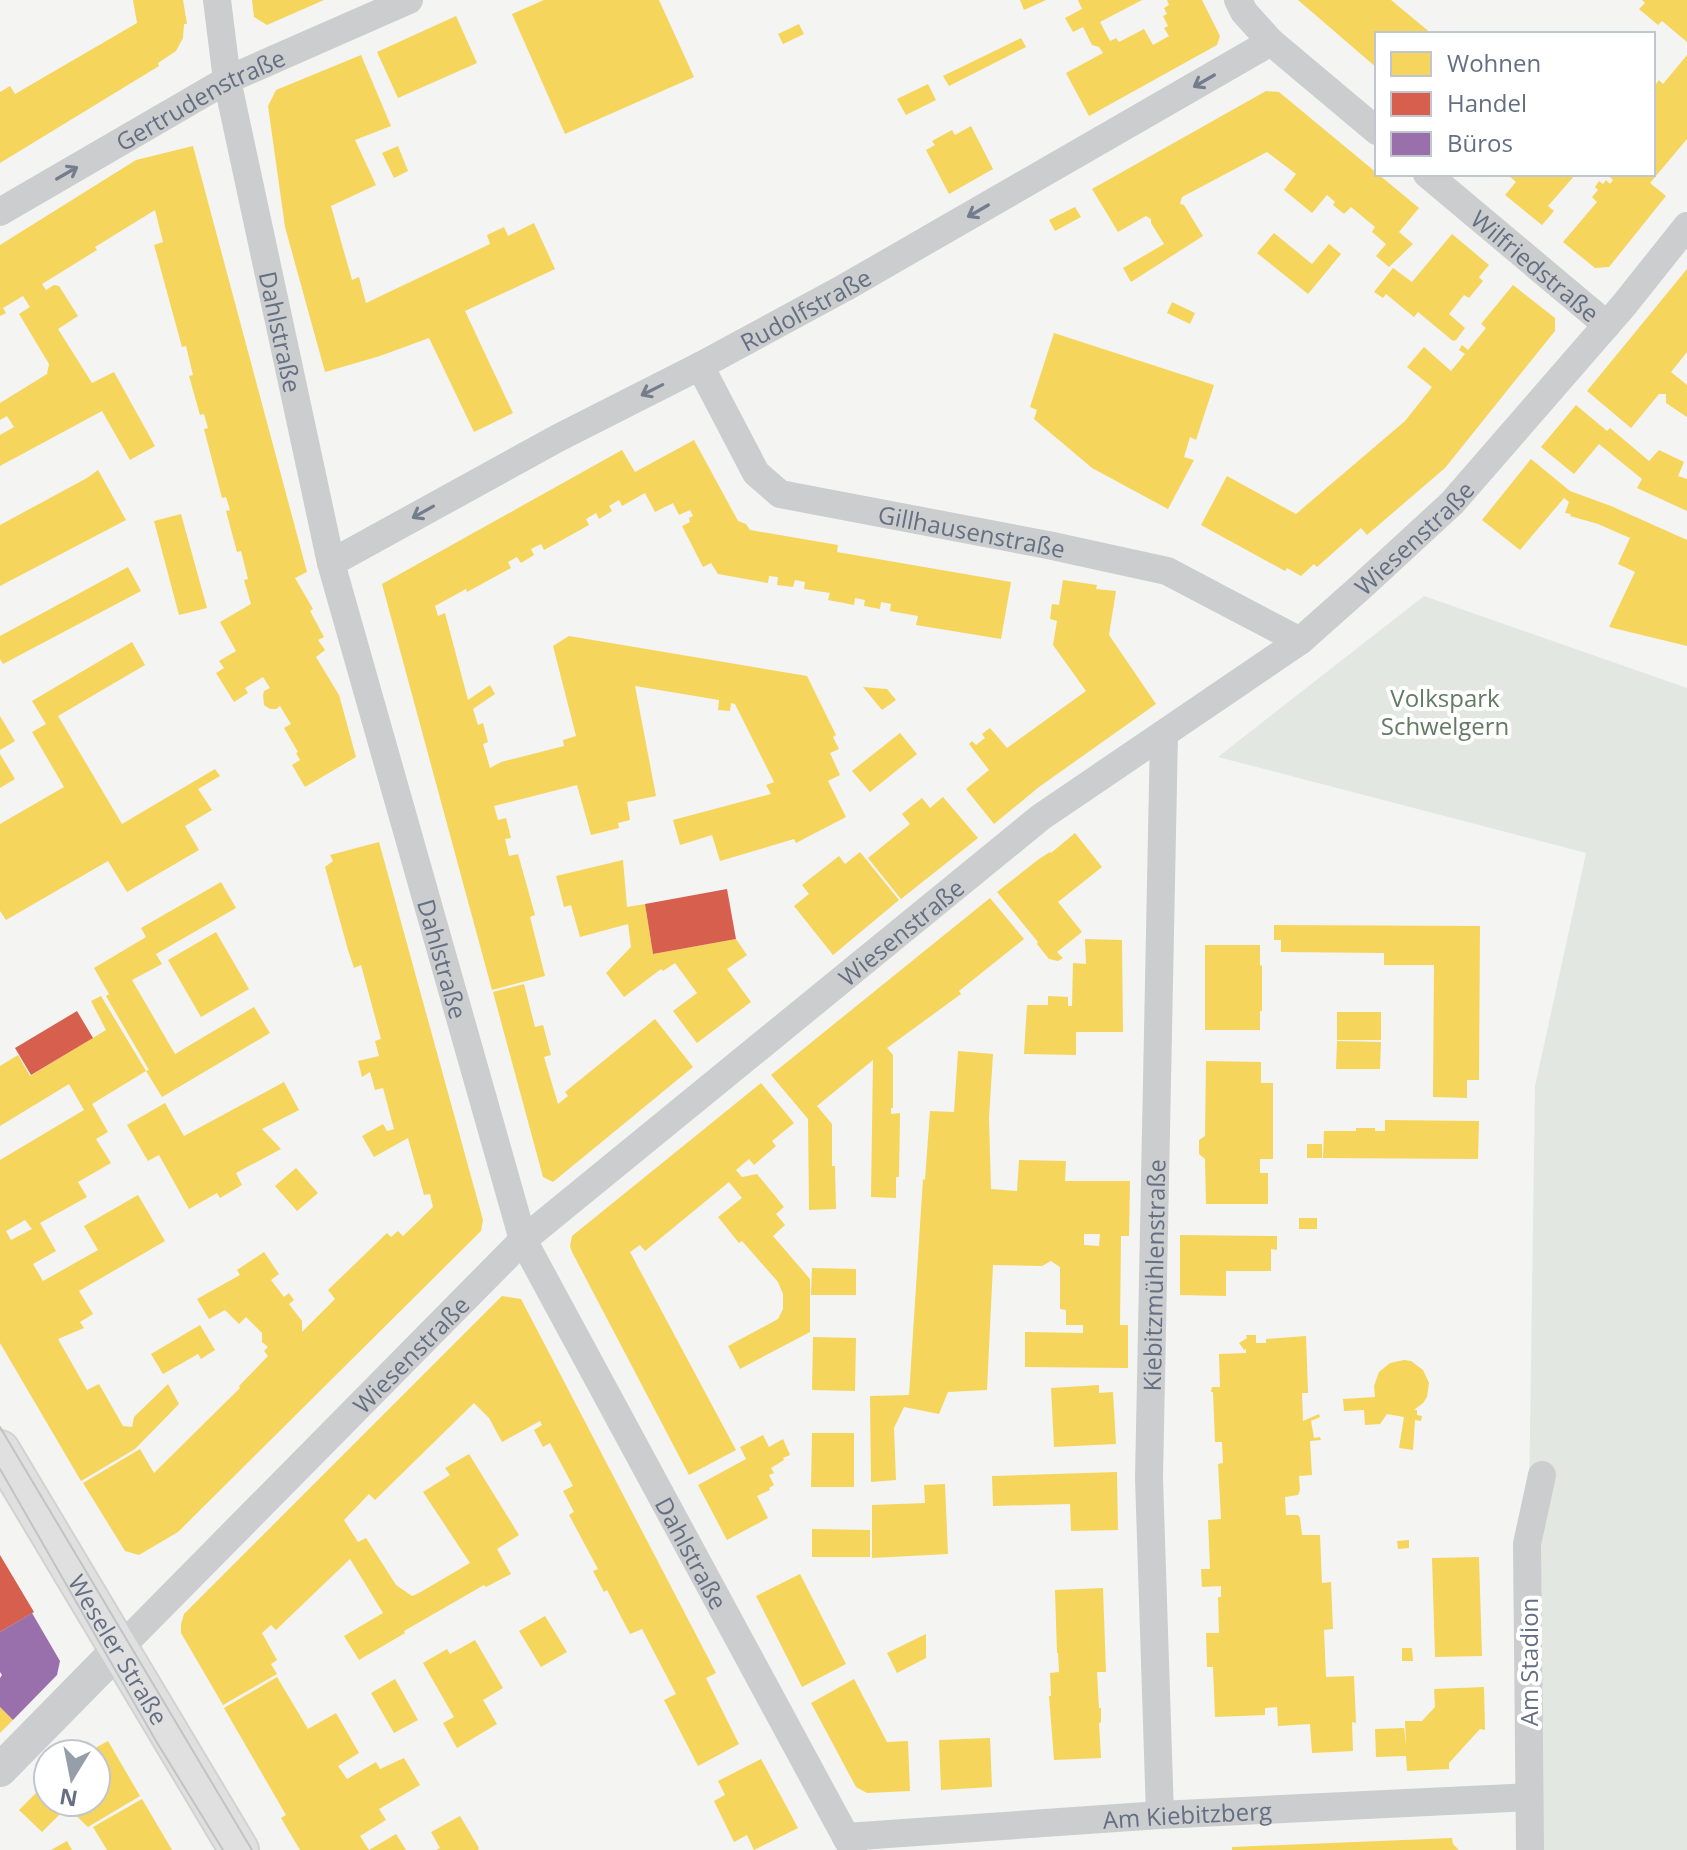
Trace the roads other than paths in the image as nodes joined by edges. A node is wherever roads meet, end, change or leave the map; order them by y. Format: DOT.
graph roads {
  1 [pos="217,0"];
  2 [pos="409,0"];
  3 [pos="1238,0"];
  4 [pos="1271,42"];
  5 [pos="227,80"];
  6 [pos="1375,129"];
  7 [pos="1429,176"];
  8 [pos="0,212"];
  9 [pos="1687,226"];
  10 [pos="1607,325"];
  11 [pos="700,366"];
  12 [pos="331,563"];
  13 [pos="1300,641"];
  14 [pos="1164,734"];
  15 [pos="523,1240"];
  16 [pos="0,1450"];
  17 [pos="1542,1475"];
  18 [pos="118,1650"];
  19 [pos="0,1770"];
  20 [pos="1529,1797"];
  21 [pos="1160,1815"];
  22 [pos="850,1844"];
  23 [pos="239,1850"];
  24 [pos="1530,1850"];
  1 -- 5 [label="street, Dahlstraße"];
  2 -- 5 [label="street, Gertrudenstraße"];
  3 -- 4 [label="street"];
  4 -- 6 [label="street"];
  4 -- 11 [label="street, Rudolfstraße, one-way"];
  8 -- 5 [label="street, Gertrudenstraße, one-way"];
  5 -- 12 [label="street, Dahlstraße"];
  7 -- 10 [label="street, Wilfriedstraße"];
  9 -- 10 [label="street, Wiesenstraße"];
  10 -- 13 [label="street, Wiesenstraße"];
  11 -- 12 [label="street, Rudolfstraße, one-way"];
  11 -- 13 [label="street, Gillhausenstraße"];
  12 -- 15 [label="street, Dahlstraße"];
  13 -- 14 [label="street, Wiesenstraße"];
  14 -- 15 [label="street, Wiesenstraße"];
  14 -- 21 [label="street, Kiebitzmühlenstraße"];
  15 -- 18 [label="street, Wiesenstraße"];
  15 -- 22 [label="street, Dahlstraße"];
  16 -- 18 [label="main road, Weseler Straße"];
  17 -- 20 [label="street, Am Stadion"];
  18 -- 19 [label="street"];
  18 -- 23 [label="main road, Weseler Straße"];
  20 -- 21 [label="street, Am Kiebitzberg"];
  20 -- 24 [label="street, Am Stadion"];
  21 -- 22 [label="street, Am Kiebitzberg"];
}
